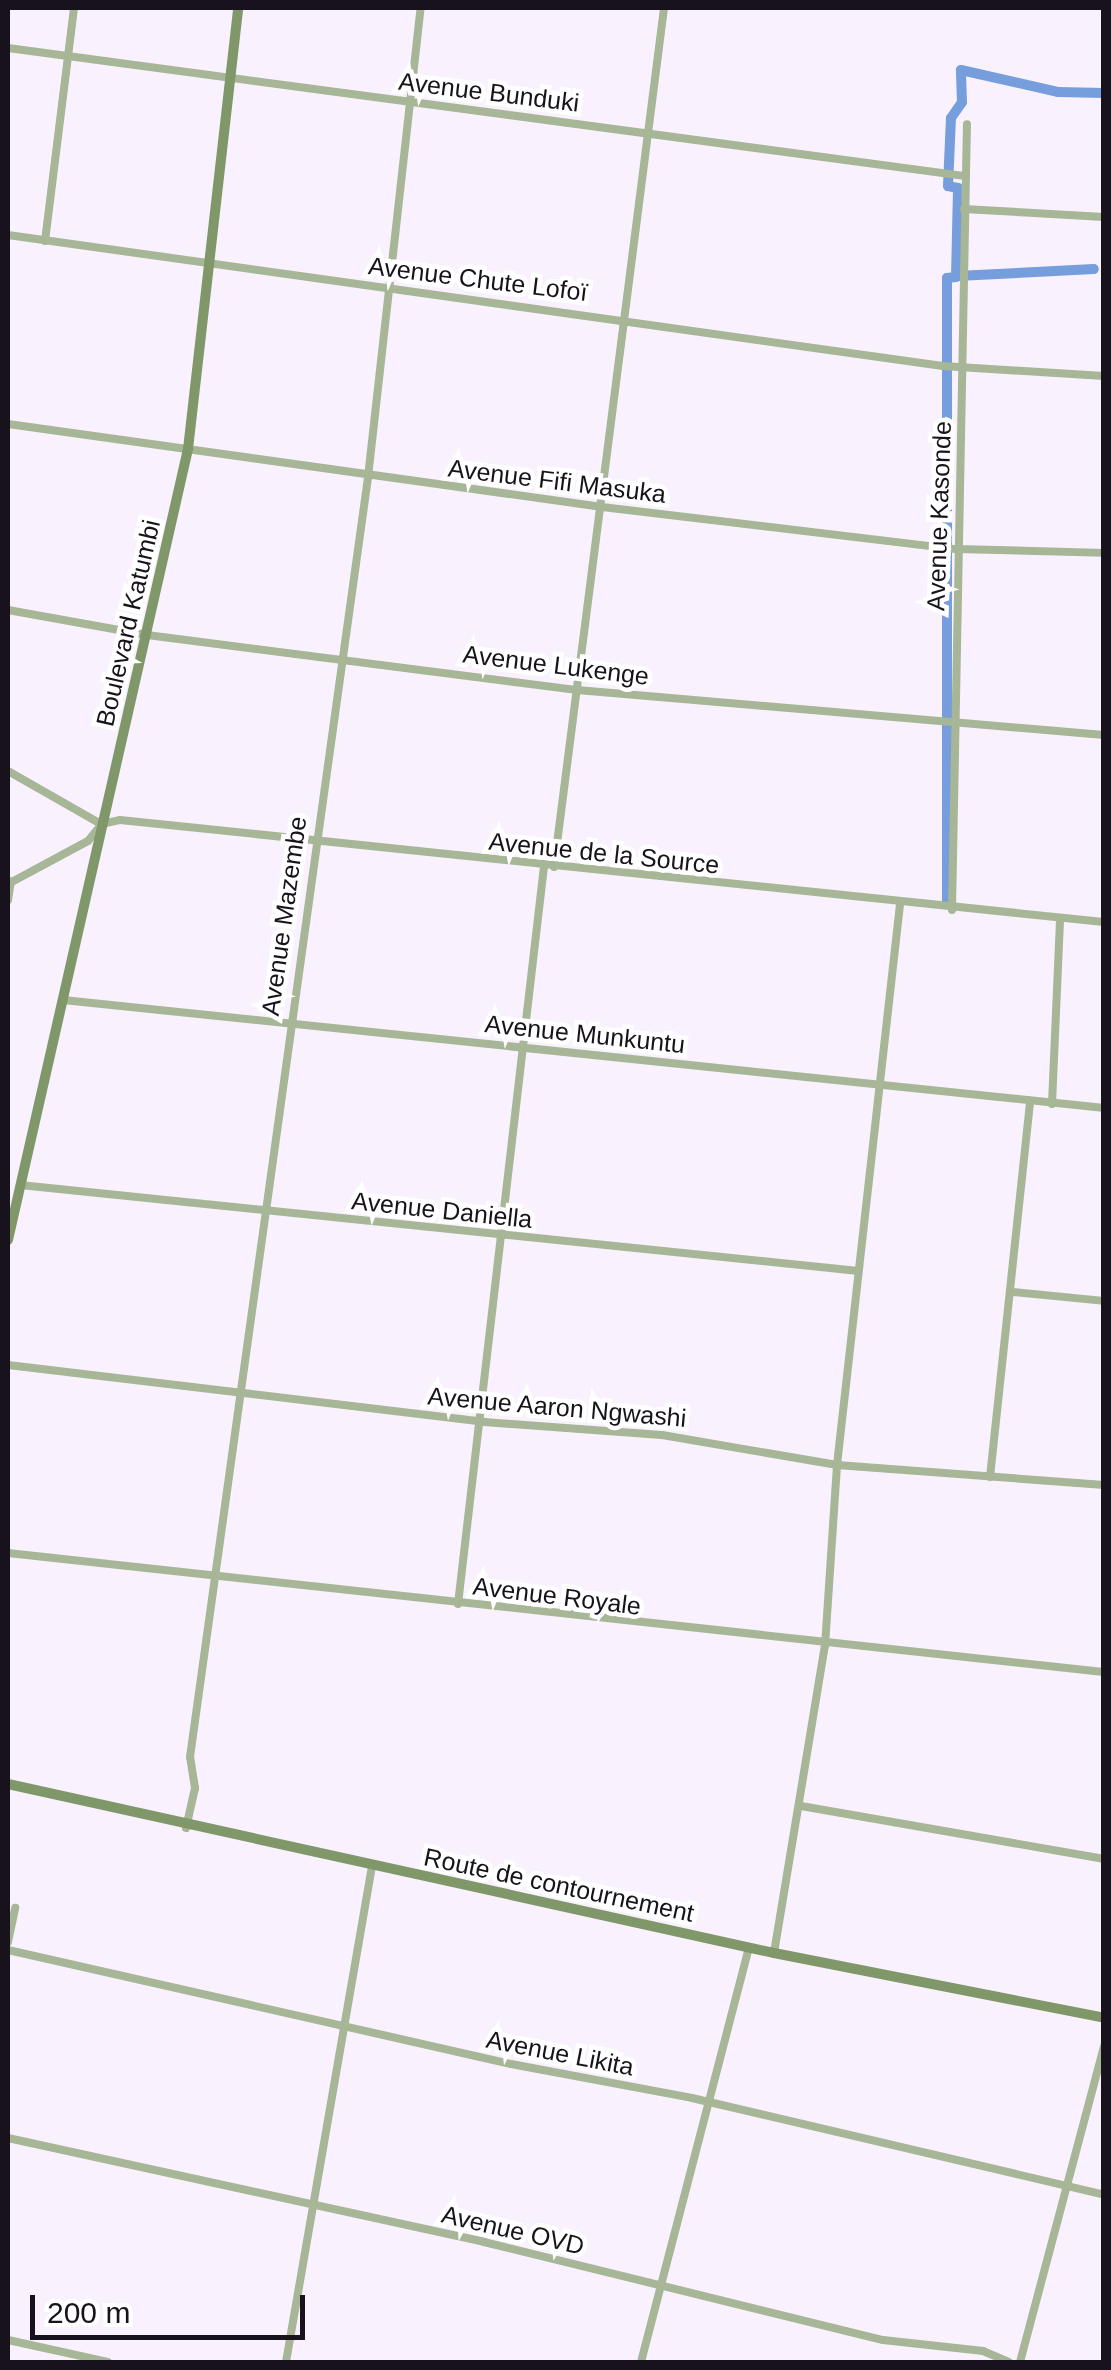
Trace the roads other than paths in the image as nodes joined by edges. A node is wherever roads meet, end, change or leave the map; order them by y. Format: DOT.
graph roads {
  1 [pos="74,8"];
  2 [pos="238,8"];
  3 [pos="421,8"];
  4 [pos="664,8"];
  5 [pos="8,48"];
  6 [pos="68,56"];
  7 [pos="230,77"];
  8 [pos="409,102"];
  9 [pos="967,124"];
  10 [pos="648,133"];
  11 [pos="960,175"];
  12 [pos="964,208"];
  13 [pos="1104,217"];
  14 [pos="8,236"];
  15 [pos="45,242"];
  16 [pos="209,267"];
  17 [pos="389,288"];
  18 [pos="628,318"];
  19 [pos="960,367"];
  20 [pos="1104,376"];
  21 [pos="8,424"];
  22 [pos="188,449"];
  23 [pos="368,477"];
  24 [pos="602,508"];
  25 [pos="956,549"];
  26 [pos="1104,553"];
  27 [pos="8,610"];
  28 [pos="147,636"];
  29 [pos="341,658"];
  30 [pos="576,690"];
  31 [pos="955,723"];
  32 [pos="1104,735"];
  33 [pos="8,771"];
  34 [pos="101,824"];
  35 [pos="314,843"];
  36 [pos="544,866"];
  37 [pos="554,868"];
  38 [pos="9,881"];
  39 [pos="8,900"];
  40 [pos="900,904"];
  41 [pos="952,910"];
  42 [pos="1060,918"];
  43 [pos="1104,922"];
  44 [pos="63,1000"];
  45 [pos="289,1025"];
  46 [pos="524,1048"];
  47 [pos="880,1084"];
  48 [pos="1030,1102"];
  49 [pos="1052,1104"];
  50 [pos="1104,1108"];
  51 [pos="20,1185"];
  52 [pos="267,1211"];
  53 [pos="500,1238"];
  54 [pos="8,1240"];
  55 [pos="859,1271"];
  56 [pos="1013,1292"];
  57 [pos="1104,1300"];
  58 [pos="8,1364"];
  59 [pos="241,1394"];
  60 [pos="484,1422"];
  61 [pos="837,1466"];
  62 [pos="990,1477"];
  63 [pos="1104,1485"];
  64 [pos="8,1554"];
  65 [pos="216,1578"];
  66 [pos="458,1604"];
  67 [pos="825,1646"];
  68 [pos="1104,1672"];
  69 [pos="8,1784"];
  70 [pos="802,1806"];
  71 [pos="186,1828"];
  72 [pos="1104,1858"];
  73 [pos="372,1866"];
  74 [pos="16,1908"];
  75 [pos="8,1942"];
  76 [pos="749,1947"];
  77 [pos="8,1950"];
  78 [pos="774,1953"];
  79 [pos="1104,2018"];
  80 [pos="348,2023"];
  81 [pos="1104,2046"];
  82 [pos="704,2101"];
  83 [pos="8,2138"];
  84 [pos="1067,2186"];
  85 [pos="1104,2195"];
  86 [pos="312,2206"];
  87 [pos="662,2285"];
  88 [pos="8,2340"];
  89 [pos="108,2362"];
  90 [pos="286,2362"];
  91 [pos="641,2362"];
  92 [pos="1009,2362"];
  93 [pos="1020,2362"];
  1 -- 6 [label="street"];
  2 -- 7 [label="street, Boulevard Katumbi"];
  3 -- 8 [label="street, Avenue Mazembe"];
  4 -- 10 [label="street"];
  5 -- 6 [label="street, Avenue Bunduki"];
  6 -- 7 [label="street, Avenue Bunduki"];
  6 -- 15 [label="street"];
  7 -- 8 [label="street, Avenue Bunduki"];
  7 -- 16 [label="street, Boulevard Katumbi"];
  8 -- 10 [label="street, Avenue Bunduki"];
  8 -- 17 [label="street, Avenue Mazembe"];
  9 -- 11 [label="street, Avenue Kasonde"];
  10 -- 11 [label="street, Avenue Bunduki"];
  10 -- 18 [label="street"];
  11 -- 12 [label="street, Avenue Kasonde"];
  12 -- 13 [label="street"];
  12 -- 19 [label="street, Avenue Kasonde"];
  14 -- 15 [label="street, Avenue Chute Lofoï"];
  15 -- 16 [label="street, Avenue Chute Lofoï"];
  16 -- 17 [label="street, Avenue Chute Lofoï"];
  16 -- 22 [label="street, Boulevard Katumbi"];
  17 -- 18 [label="street, Avenue Chute Lofoï"];
  17 -- 23 [label="street, Avenue Mazembe"];
  18 -- 19 [label="street, Avenue Chute Lofoï"];
  18 -- 24 [label="street"];
  19 -- 20 [label="street, Avenue Chute Lofoï"];
  19 -- 25 [label="street, Avenue Kasonde"];
  21 -- 22 [label="street, Avenue Fifi Masuka"];
  22 -- 23 [label="street, Avenue Fifi Masuka"];
  22 -- 28 [label="street, Boulevard Katumbi"];
  23 -- 24 [label="street, Avenue Fifi Masuka"];
  23 -- 29 [label="street, Avenue Mazembe"];
  24 -- 25 [label="street, Avenue Fifi Masuka"];
  24 -- 30 [label="street"];
  25 -- 26 [label="street, Avenue Fifi Masuka"];
  25 -- 31 [label="street, Avenue Kasonde"];
  27 -- 28 [label="street, Avenue Lukenge"];
  28 -- 29 [label="street, Avenue Lukenge"];
  28 -- 34 [label="street, Boulevard Katumbi"];
  29 -- 30 [label="street, Avenue Lukenge"];
  29 -- 35 [label="street, Avenue Mazembe"];
  30 -- 31 [label="street, Avenue Lukenge"];
  30 -- 37 [label="street"];
  31 -- 32 [label="street, Avenue Lukenge"];
  31 -- 41 [label="street, Avenue Kasonde"];
  33 -- 34 [label="street"];
  34 -- 35 [label="street, Avenue de la Source"];
  34 -- 38 [label="street"];
  34 -- 44 [label="street, Boulevard Katumbi"];
  35 -- 36 [label="street, Avenue de la Source"];
  35 -- 45 [label="street, Avenue Mazembe"];
  36 -- 37 [label="street, Avenue de la Source"];
  36 -- 46 [label="street"];
  37 -- 40 [label="street, Avenue de la Source"];
  38 -- 39 [label="street"];
  40 -- 41 [label="street, Avenue de la Source"];
  40 -- 47 [label="street"];
  41 -- 42 [label="street, Avenue de la Source"];
  42 -- 43 [label="street, Avenue de la Source"];
  42 -- 49 [label="street"];
  44 -- 45 [label="street, Avenue Munkuntu"];
  44 -- 51 [label="street, Boulevard Katumbi"];
  45 -- 46 [label="street, Avenue Munkuntu"];
  45 -- 52 [label="street, Avenue Mazembe"];
  46 -- 47 [label="street, Avenue Munkuntu"];
  46 -- 53 [label="street"];
  47 -- 48 [label="street, Avenue Munkuntu"];
  47 -- 55 [label="street"];
  48 -- 49 [label="street, Avenue Munkuntu"];
  48 -- 56 [label="street"];
  49 -- 50 [label="street, Avenue Munkuntu"];
  51 -- 52 [label="street, Avenue Daniella"];
  51 -- 54 [label="street, Boulevard Katumbi"];
  52 -- 53 [label="street, Avenue Daniella"];
  52 -- 59 [label="street, Avenue Mazembe"];
  53 -- 55 [label="street, Avenue Daniella"];
  53 -- 60 [label="street"];
  55 -- 61 [label="street"];
  56 -- 57 [label="street"];
  56 -- 62 [label="street"];
  58 -- 59 [label="street, Avenue Aaron Ngwashi"];
  59 -- 60 [label="street, Avenue Aaron Ngwashi"];
  59 -- 65 [label="street, Avenue Mazembe"];
  60 -- 61 [label="street, Avenue Aaron Ngwashi"];
  60 -- 66 [label="street"];
  61 -- 62 [label="street, Avenue Aaron Ngwashi"];
  61 -- 67 [label="street"];
  62 -- 63 [label="street, Avenue Aaron Ngwashi"];
  64 -- 65 [label="street, Avenue Royale"];
  65 -- 66 [label="street, Avenue Royale"];
  65 -- 71 [label="street, Avenue Mazembe"];
  66 -- 67 [label="street, Avenue Royale"];
  67 -- 68 [label="street, Avenue Royale"];
  67 -- 70 [label="street"];
  69 -- 71 [label="street, Route de contournement"];
  70 -- 72 [label="street"];
  70 -- 78 [label="street"];
  71 -- 73 [label="street, Route de contournement"];
  73 -- 76 [label="street, Route de contournement"];
  73 -- 80 [label="street"];
  74 -- 75 [label="street"];
  76 -- 78 [label="street, Route de contournement"];
  76 -- 82 [label="street"];
  77 -- 80 [label="street, Avenue Likita"];
  78 -- 79 [label="street, Route de contournement"];
  80 -- 82 [label="street, Avenue Likita"];
  80 -- 86 [label="street"];
  81 -- 84 [label="street"];
  82 -- 84 [label="street, Avenue Likita"];
  82 -- 87 [label="street"];
  83 -- 86 [label="street, Avenue OVD"];
  84 -- 85 [label="street, Avenue Likita"];
  84 -- 93 [label="street"];
  86 -- 87 [label="street, Avenue OVD"];
  86 -- 90 [label="street"];
  87 -- 91 [label="street"];
  87 -- 92 [label="street, Avenue OVD"];
  88 -- 89 [label="street"];
}
